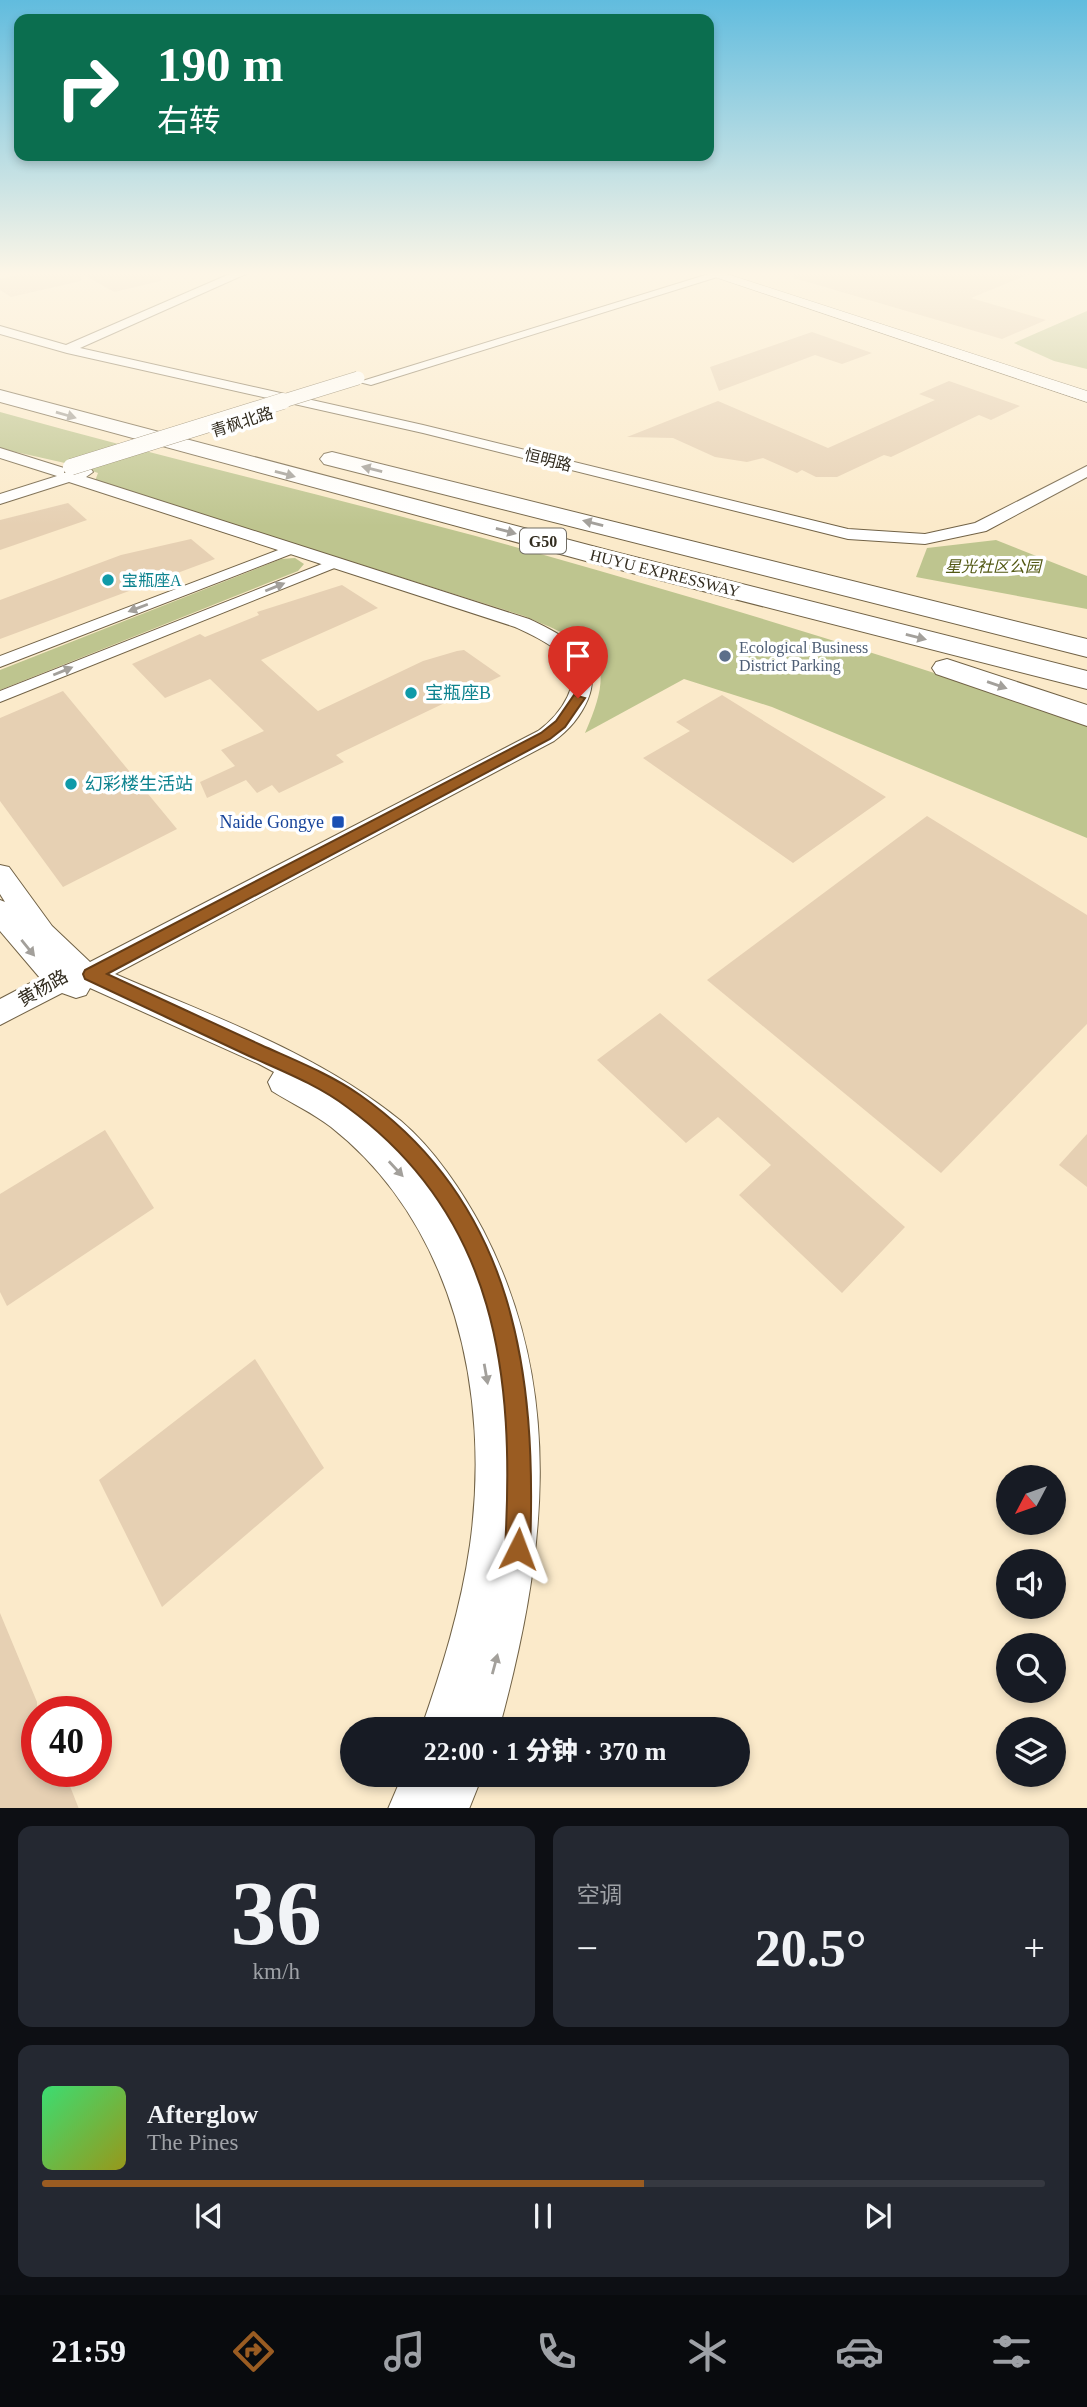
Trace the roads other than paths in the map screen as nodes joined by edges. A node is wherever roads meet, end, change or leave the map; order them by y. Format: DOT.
graph roads {
  1 [pos="105,357"];
  2 [pos="438,357"];
  3 [pos="948,357"];
  4 [pos="972,357"];
  5 [pos="984,357"];
  6 [pos="1014,357"];
  7 [pos="0,374"];
  8 [pos="362,380"];
  9 [pos="1087,380"];
  10 [pos="1087,389"];
  11 [pos="0,396"];
  12 [pos="1087,397"];
  13 [pos="1087,404"];
  14 [pos="0,453"];
  15 [pos="66,471"];
  16 [pos="1087,471"];
  17 [pos="0,489"];
  18 [pos="0,499"];
  19 [pos="636,533"];
  20 [pos="293,548"];
  21 [pos="606,558"];
  22 [pos="337,562"];
  23 [pos="1087,628"];
  24 [pos="1087,648"];
  25 [pos="0,662"];
  26 [pos="1087,680"];
  27 [pos="0,697"];
  28 [pos="1087,716"];
  29 [pos="0,874"];
  30 [pos="0,910"];
  31 [pos="77,974"];
  32 [pos="0,1013"];
  33 [pos="448,1717"];
  34 [pos="479,1717"];
  35 [pos="422,1787"];
  36 [pos="454,1787"];
  37 [pos="412,1808"];
  38 [pos="445,1808"];
  1 -- 16 [label="street, 恒明路"];
  2 -- 8 [label="street, 青枫北路"];
  3 -- 13 [label="main road"];
  4 -- 12 [label="main road"];
  5 -- 10 [label="main road"];
  6 -- 9 [label="main road"];
  19 -- 7 [label="highway, HUYU EXPRESSWAY / G50, one-way"];
  8 -- 15 [label="street, 青枫北路, bridge"];
  8 -- 15 [label="street, 青枫北路"];
  11 -- 21 [label="highway, HUYU EXPRESSWAY / G50, one-way"];
  14 -- 15 [label="street"];
  15 -- 17 [label="street, 青枫北路"];
  15 -- 18 [label="street, 青枫北路"];
  15 -- 20 [label="street"];
  19 -- 23 [label="highway"];
  19 -- 24 [label="highway, HUYU EXPRESSWAY / G50"];
  20 -- 22 [label="street"];
  20 -- 25 [label="street, one-way"];
  21 -- 26 [label="highway, HUYU EXPRESSWAY / G50, one-way"];
  21 -- 28 [label="highway, one-way"];
  27 -- 22 [label="street, one-way"];
  22 -- 31 [label="street"];
  29 -- 31 [label="street"];
  30 -- 31 [label="street, one-way"];
  31 -- 32 [label="street, 黄杨路"];
  31 -- 33 [label="street, one-way"];
  34 -- 31 [label="street, one-way"];
  35 -- 37 [label="street"];
  36 -- 38 [label="street"];
}
